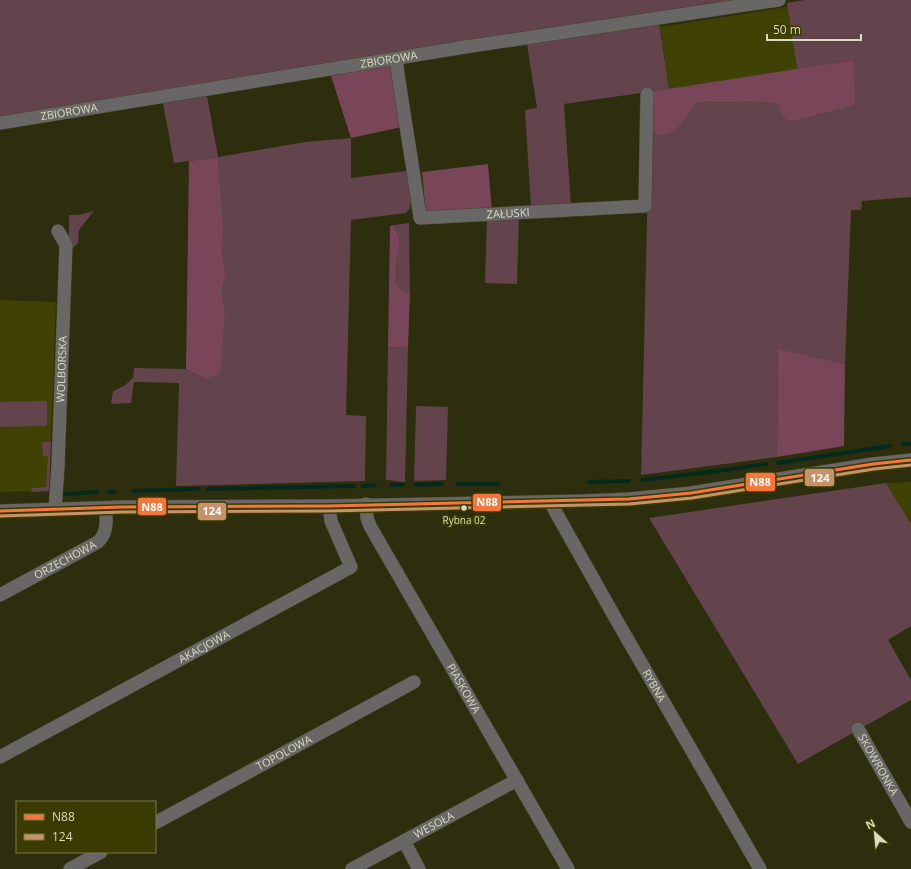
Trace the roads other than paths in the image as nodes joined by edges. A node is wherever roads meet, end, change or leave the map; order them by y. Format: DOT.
graph roads {
  1 [pos="779,0"];
  2 [pos="396,59"];
  3 [pos="647,94"];
  4 [pos="0,123"];
  5 [pos="58,231"];
  6 [pos="911,460"];
  7 [pos="550,502"];
  8 [pos="366,504"];
  9 [pos="329,506"];
  10 [pos="106,508"];
  11 [pos="55,510"];
  12 [pos="0,511"];
  13 [pos="0,595"];
  14 [pos="414,682"];
  15 [pos="858,728"];
  16 [pos="0,757"];
  17 [pos="517,780"];
  18 [pos="156,822"];
  19 [pos="911,822"];
  20 [pos="404,841"];
  21 [pos="99,853"];
  22 [pos="70,869"];
  23 [pos="352,869"];
  24 [pos="419,869"];
  25 [pos="568,869"];
  26 [pos="760,869"];
  1 -- 2 [label="street, ZBIOROWA"];
  2 -- 3 [label="street, ZAŁUSKI"];
  2 -- 4 [label="street, ZBIOROWA"];
  5 -- 11 [label="street, WOLBORSKA"];
  6 -- 7 [label="street"];
  7 -- 8 [label="street"];
  7 -- 26 [label="street, RYBNA"];
  8 -- 9 [label="street"];
  8 -- 17 [label="street, PIASKOWA"];
  9 -- 10 [label="street"];
  9 -- 16 [label="street, AKACJOWA"];
  10 -- 11 [label="street"];
  10 -- 13 [label="street, ORZECHOWA"];
  11 -- 12 [label="street"];
  14 -- 18 [label="street, TOPOLOWA"];
  15 -- 19 [label="street, SKOWRONKA"];
  17 -- 20 [label="street, WESOŁA"];
  17 -- 25 [label="street, PIASKOWA"];
  20 -- 23 [label="street, WESOŁA"];
  20 -- 24 [label="street"];
  21 -- 22 [label="street"];
}
